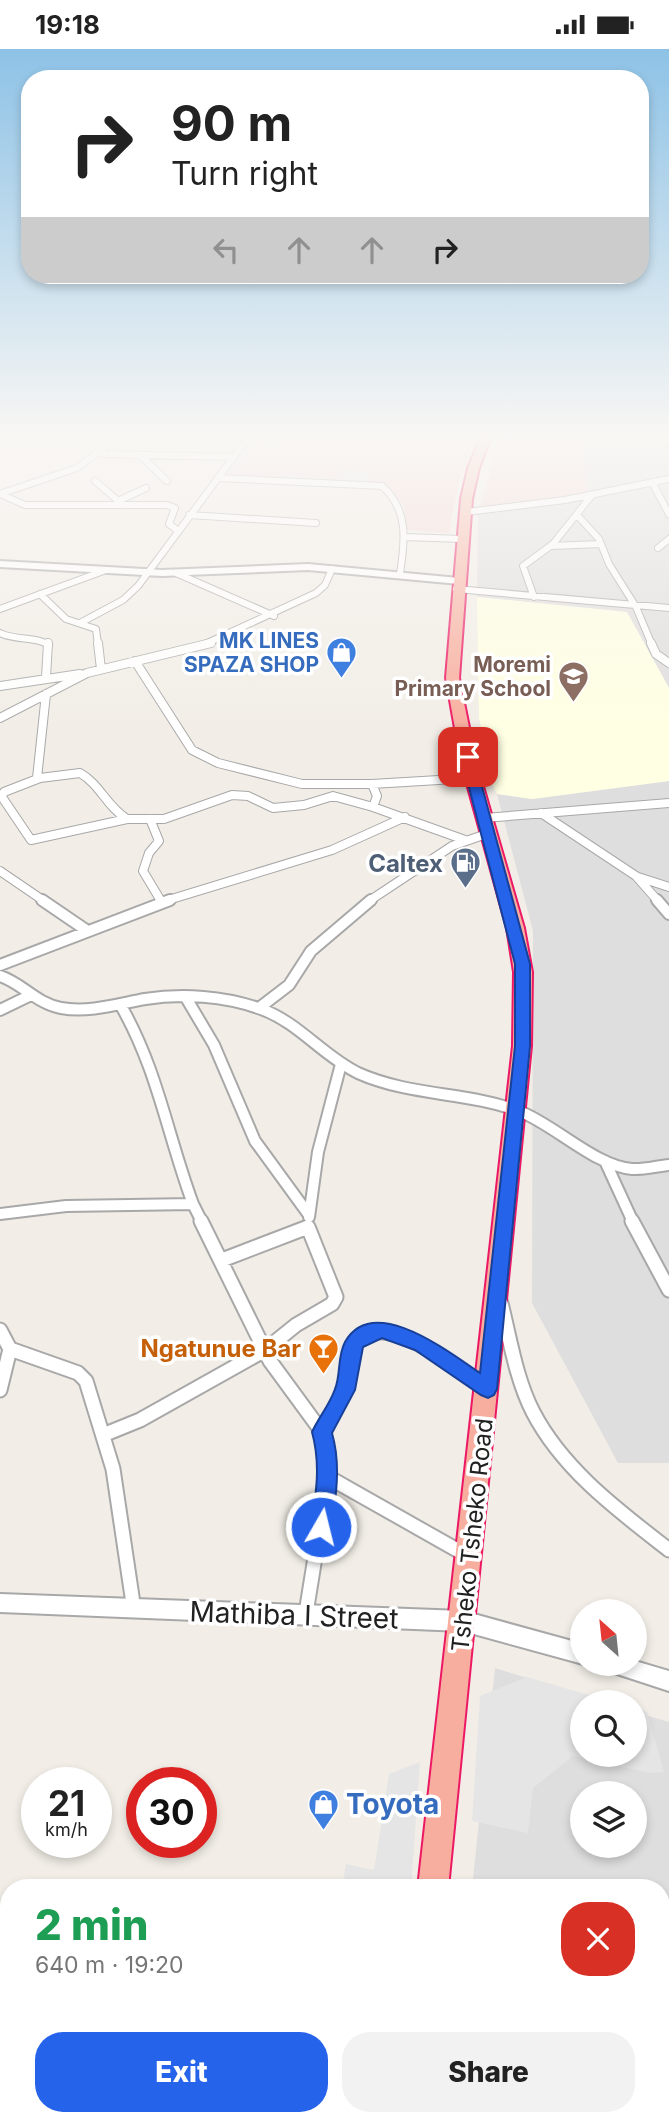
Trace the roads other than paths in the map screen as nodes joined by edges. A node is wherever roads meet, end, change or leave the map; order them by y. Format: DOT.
graph roads {
  1 [pos="173,536"];
  2 [pos="462,536"];
  3 [pos="559,536"];
  4 [pos="594,536"];
  5 [pos="405,537"];
  6 [pos="462,539"];
  7 [pos="669,539"];
  8 [pos="601,544"];
  9 [pos="550,547"];
  10 [pos="658,548"];
  11 [pos="0,563"];
  12 [pos="332,569"];
  13 [pos="106,570"];
  14 [pos="147,572"];
  15 [pos="176,573"];
  16 [pos="400,574"];
  17 [pos="458,585"];
  18 [pos="40,594"];
  19 [pos="534,597"];
  20 [pos="636,607"];
  21 [pos="669,608"];
  22 [pos="0,610"];
  23 [pos="274,615"];
  24 [pos="80,623"];
  25 [pos="0,633"];
  26 [pos="135,661"];
  27 [pos="669,663"];
  28 [pos="101,669"];
  29 [pos="87,673"];
  30 [pos="46,677"];
  31 [pos="0,686"];
  32 [pos="46,694"];
  33 [pos="0,718"];
  34 [pos="37,778"];
  35 [pos="472,778"];
  36 [pos="372,784"];
  37 [pos="669,803"];
  38 [pos="373,807"];
  39 [pos="541,813"];
  40 [pos="405,817"];
  41 [pos="127,819"];
  42 [pos="150,819"];
  43 [pos="487,825"];
  44 [pos="465,840"];
  45 [pos="0,871"];
  46 [pos="636,876"];
  47 [pos="669,887"];
  48 [pos="161,902"];
  49 [pos="669,914"];
  50 [pos="86,930"];
  51 [pos="0,965"];
  52 [pos="0,976"];
  53 [pos="31,995"];
  54 [pos="185,996"];
  55 [pos="120,1004"];
  56 [pos="259,1007"];
  57 [pos="0,1010"];
  58 [pos="341,1064"];
  59 [pos="516,1111"];
  60 [pos="605,1161"];
  61 [pos="669,1165"];
  62 [pos="193,1204"];
  63 [pos="0,1214"];
  64 [pos="308,1221"];
  65 [pos="222,1260"];
  66 [pos="498,1289"];
  67 [pos="669,1290"];
  68 [pos="0,1330"];
  69 [pos="10,1349"];
  70 [pos="265,1350"];
  71 [pos="0,1389"];
  72 [pos="488,1389"];
  73 [pos="322,1432"];
  74 [pos="103,1435"];
  75 [pos="328,1477"];
  76 [pos="669,1550"];
  77 [pos="470,1557"];
  78 [pos="0,1604"];
  79 [pos="134,1610"];
  80 [pos="306,1613"];
  81 [pos="463,1621"];
  82 [pos="570,1650"];
  83 [pos="648,1674"];
  84 [pos="669,1681"];
  85 [pos="434,1879"];
  1 -- 14 [label="street"];
  2 -- 6 [label="highway, Tsheko Tsheko Road"];
  3 -- 9 [label="street"];
  4 -- 8 [label="street"];
  5 -- 6 [label="street"];
  5 -- 16 [label="street"];
  6 -- 17 [label="highway, Tsheko Tsheko Road"];
  7 -- 10 [label="street"];
  8 -- 9 [label="street"];
  8 -- 20 [label="street"];
  9 -- 19 [label="street"];
  11 -- 13 [label="street"];
  12 -- 15 [label="street"];
  12 -- 16 [label="street"];
  12 -- 23 [label="street"];
  13 -- 14 [label="street"];
  13 -- 18 [label="street"];
  14 -- 15 [label="street"];
  14 -- 24 [label="street"];
  15 -- 23 [label="street"];
  16 -- 17 [label="street"];
  17 -- 19 [label="street"];
  17 -- 35 [label="highway, Tsheko Tsheko Road"];
  18 -- 22 [label="street"];
  18 -- 24 [label="street"];
  19 -- 20 [label="street"];
  20 -- 21 [label="street"];
  20 -- 27 [label="street"];
  23 -- 26 [label="street"];
  24 -- 28 [label="street"];
  25 -- 30 [label="street"];
  26 -- 28 [label="street"];
  26 -- 36 [label="street"];
  28 -- 29 [label="street"];
  29 -- 30 [label="street"];
  29 -- 32 [label="street"];
  30 -- 31 [label="street"];
  32 -- 33 [label="street"];
  32 -- 34 [label="street"];
  34 -- 41 [label="street"];
  34 -- 41 [label="street"];
  35 -- 36 [label="street"];
  35 -- 43 [label="highway, Tsheko Tsheko Road"];
  36 -- 38 [label="street"];
  37 -- 39 [label="street"];
  38 -- 40 [label="street"];
  38 -- 42 [label="street"];
  39 -- 43 [label="street"];
  39 -- 46 [label="street"];
  40 -- 44 [label="street"];
  40 -- 48 [label="street"];
  41 -- 42 [label="street"];
  42 -- 48 [label="street"];
  43 -- 44 [label="street"];
  43 -- 59 [label="highway, Tsheko Tsheko Road"];
  44 -- 56 [label="street"];
  45 -- 50 [label="street"];
  46 -- 47 [label="street"];
  46 -- 49 [label="street"];
  48 -- 50 [label="street"];
  50 -- 51 [label="street"];
  52 -- 53 [label="street"];
  53 -- 55 [label="street"];
  53 -- 57 [label="street"];
  54 -- 55 [label="street"];
  54 -- 56 [label="street"];
  54 -- 64 [label="street"];
  55 -- 62 [label="street"];
  56 -- 58 [label="street"];
  58 -- 59 [label="street"];
  58 -- 64 [label="street"];
  59 -- 60 [label="street"];
  59 -- 66 [label="highway, Tsheko Tsheko Road"];
  60 -- 61 [label="street"];
  60 -- 67 [label="street"];
  62 -- 63 [label="street"];
  62 -- 65 [label="street"];
  64 -- 65 [label="street"];
  64 -- 70 [label="street"];
  65 -- 70 [label="street"];
  66 -- 72 [label="highway, Tsheko Tsheko Road"];
  66 -- 76 [label="street"];
  68 -- 69 [label="street"];
  69 -- 71 [label="street"];
  69 -- 74 [label="street"];
  70 -- 73 [label="street"];
  70 -- 74 [label="street"];
  72 -- 73 [label="street"];
  72 -- 77 [label="highway, Tsheko Tsheko Road"];
  73 -- 75 [label="street"];
  74 -- 79 [label="street"];
  75 -- 77 [label="street"];
  75 -- 80 [label="street"];
  77 -- 81 [label="highway, Tsheko Tsheko Road"];
  78 -- 79 [label="street, Mathiba I Street"];
  79 -- 80 [label="street, Mathiba I Street"];
  80 -- 81 [label="street, Mathiba I Street"];
  81 -- 82 [label="street, Mathiba I Street"];
  81 -- 85 [label="highway, Tsheko Tsheko Road"];
  83 -- 84 [label="street"];
}
